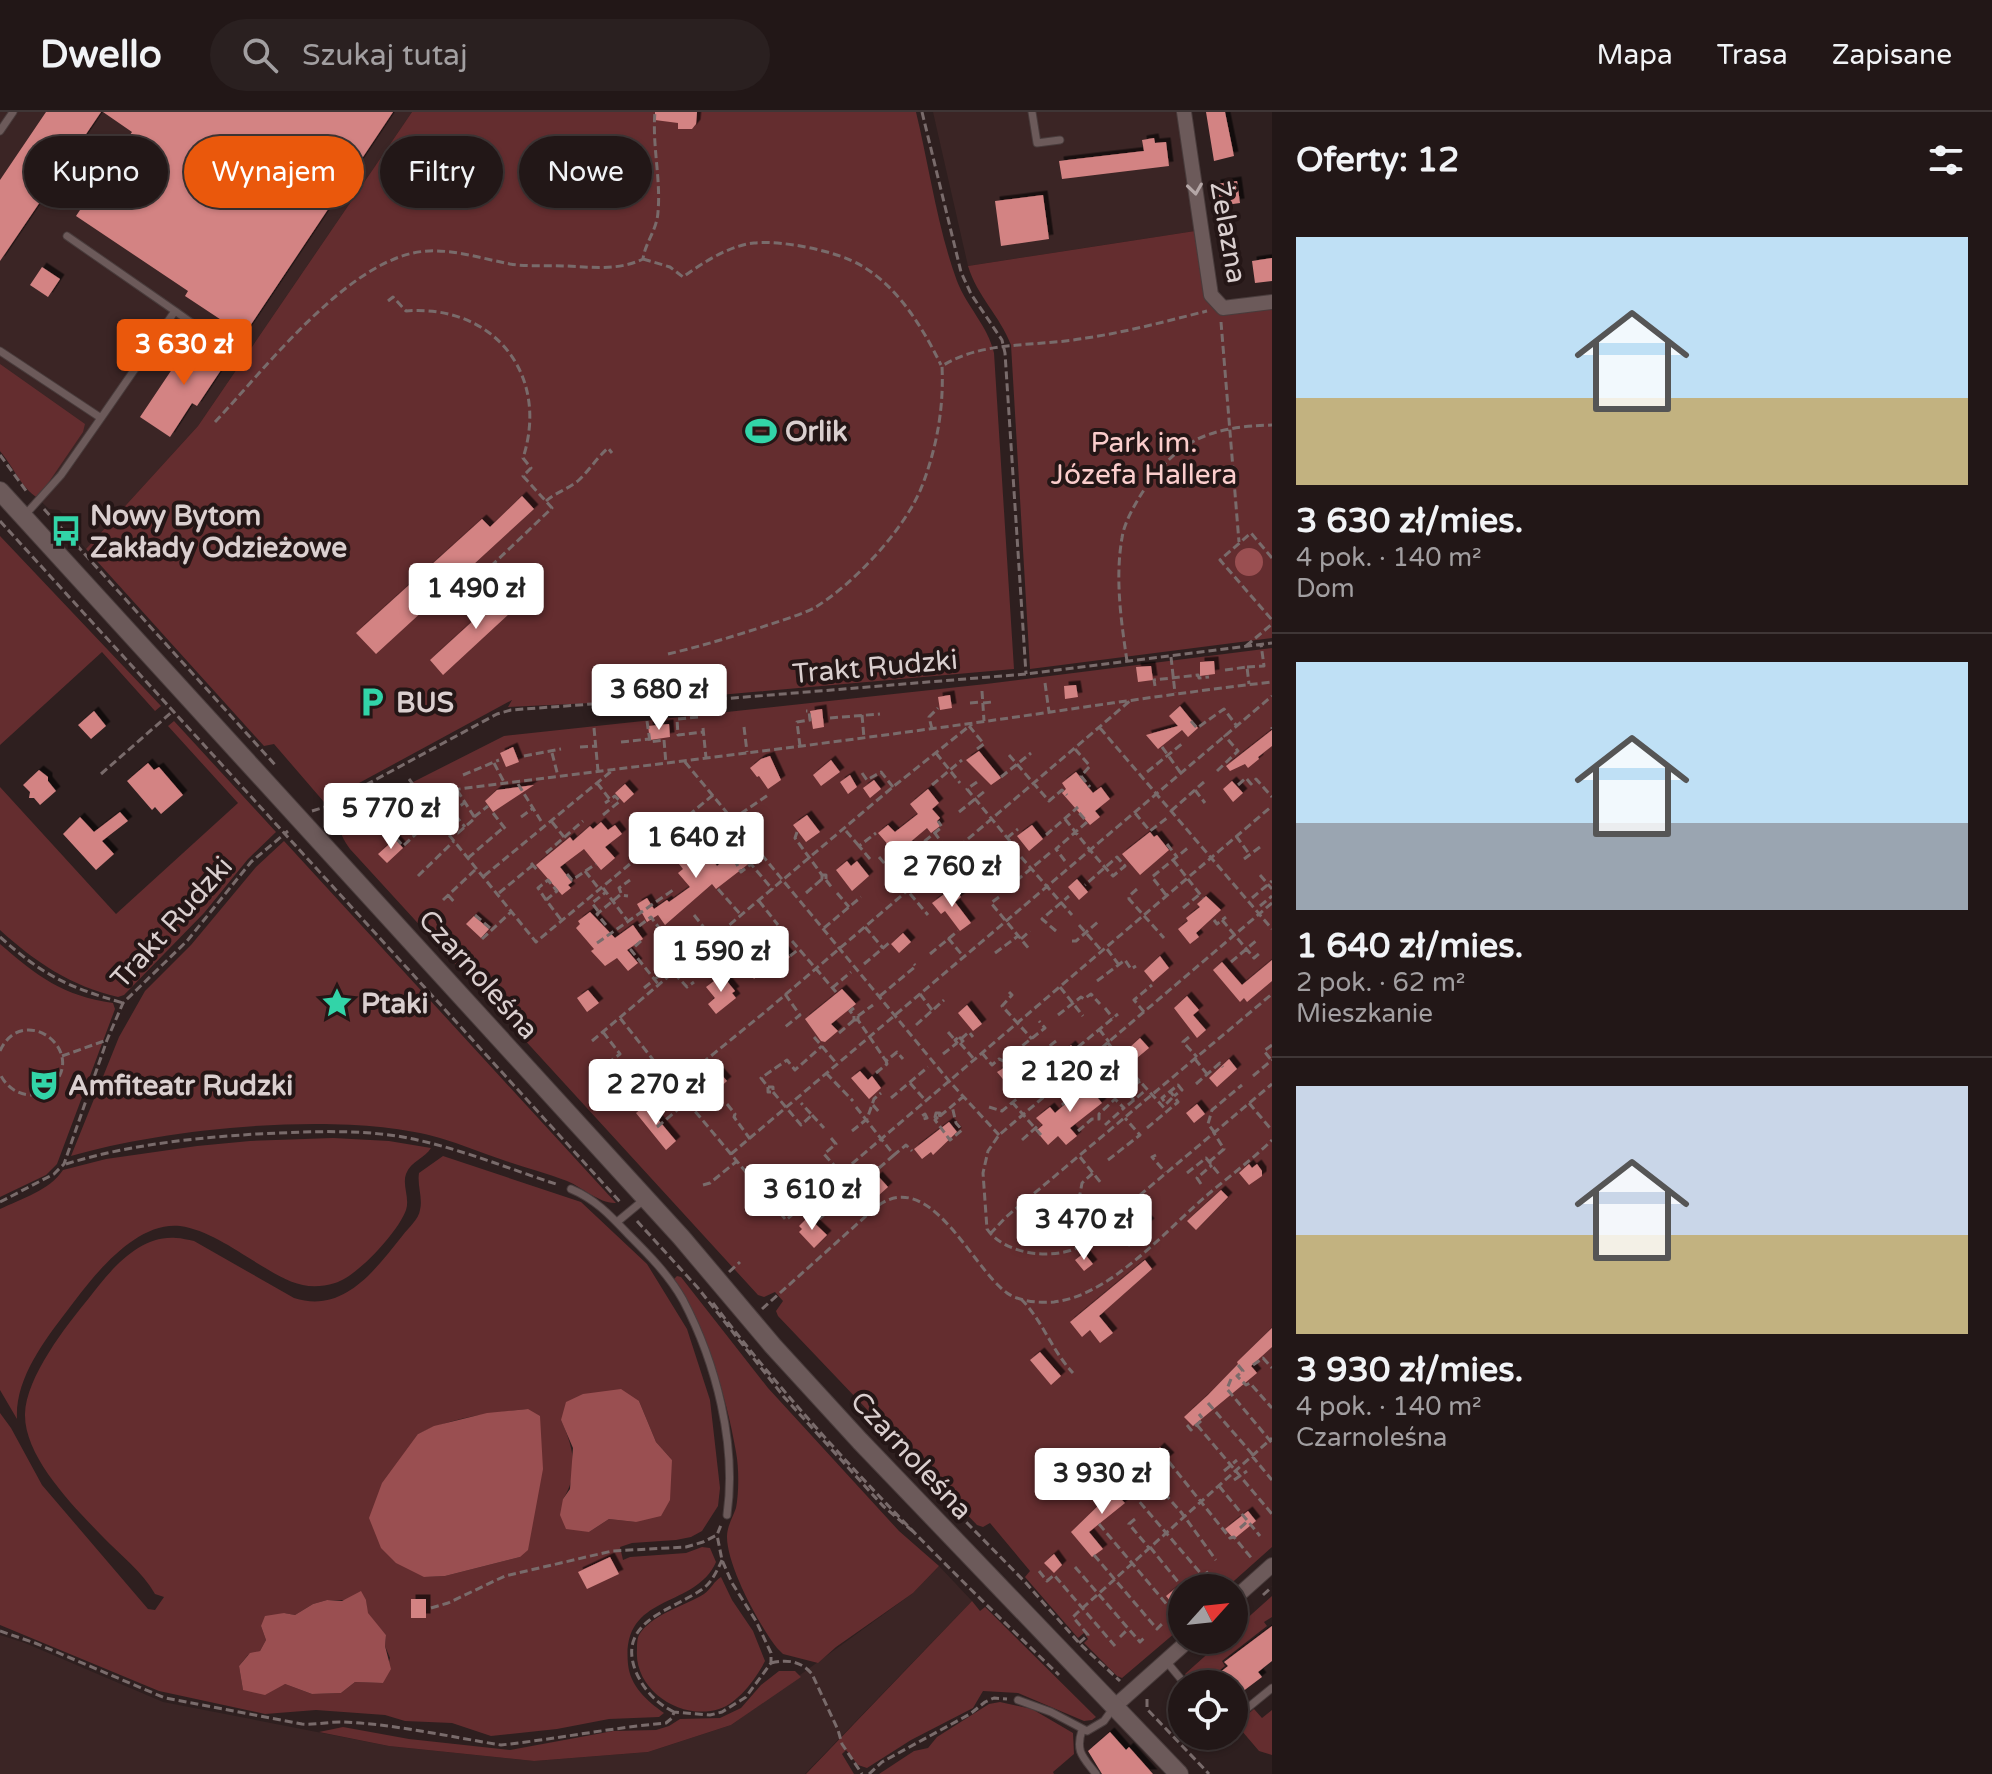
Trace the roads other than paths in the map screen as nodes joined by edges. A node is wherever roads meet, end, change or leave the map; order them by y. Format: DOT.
graph roads {
  1 [pos="13,112"];
  2 [pos="1032,112"];
  3 [pos="1184,112"];
  4 [pos="0,131"];
  5 [pos="1060,140"];
  6 [pos="67,236"];
  7 [pos="1272,302"];
  8 [pos="175,311"];
  9 [pos="217,341"];
  10 [pos="0,351"];
  11 [pos="101,418"];
  12 [pos="0,491"];
  13 [pos="24,517"];
  14 [pos="571,1189"];
  15 [pos="636,1206"];
  16 [pos="617,1222"];
  17 [pos="727,1515"];
  18 [pos="1272,1565"];
  19 [pos="1248,1586"];
  20 [pos="1179,1654"];
  21 [pos="1170,1667"];
  22 [pos="1173,1670"];
  23 [pos="1272,1688"];
  24 [pos="1018,1700"];
  25 [pos="1115,1706"];
  26 [pos="1248,1708"];
  27 [pos="1082,1730"];
  28 [pos="1096,1774"];
  29 [pos="1179,1774"];
  1 -- 4 [label="lane"];
  2 -- 5 [label="lane"];
  3 -- 7 [label="street, Żelazna, one-way"];
  6 -- 8 [label="lane"];
  8 -- 9 [label="lane"];
  8 -- 11 [label="lane"];
  10 -- 11 [label="lane"];
  11 -- 13 [label="lane"];
  12 -- 13 [label="street, Czarnoleśna"];
  13 -- 15 [label="street, Czarnoleśna"];
  14 -- 16 [label="lane"];
  15 -- 16 [label="lane"];
  15 -- 25 [label="street, Czarnoleśna"];
  16 -- 17 [label="lane"];
  18 -- 19 [label="street"];
  20 -- 21 [label="street"];
  21 -- 22 [label="lane"];
  21 -- 25 [label="street"];
  23 -- 26 [label="lane"];
  24 -- 27 [label="lane"];
  25 -- 27 [label="lane"];
  25 -- 29 [label="street, Czarnoleśna"];
  27 -- 28 [label="lane"];
}
